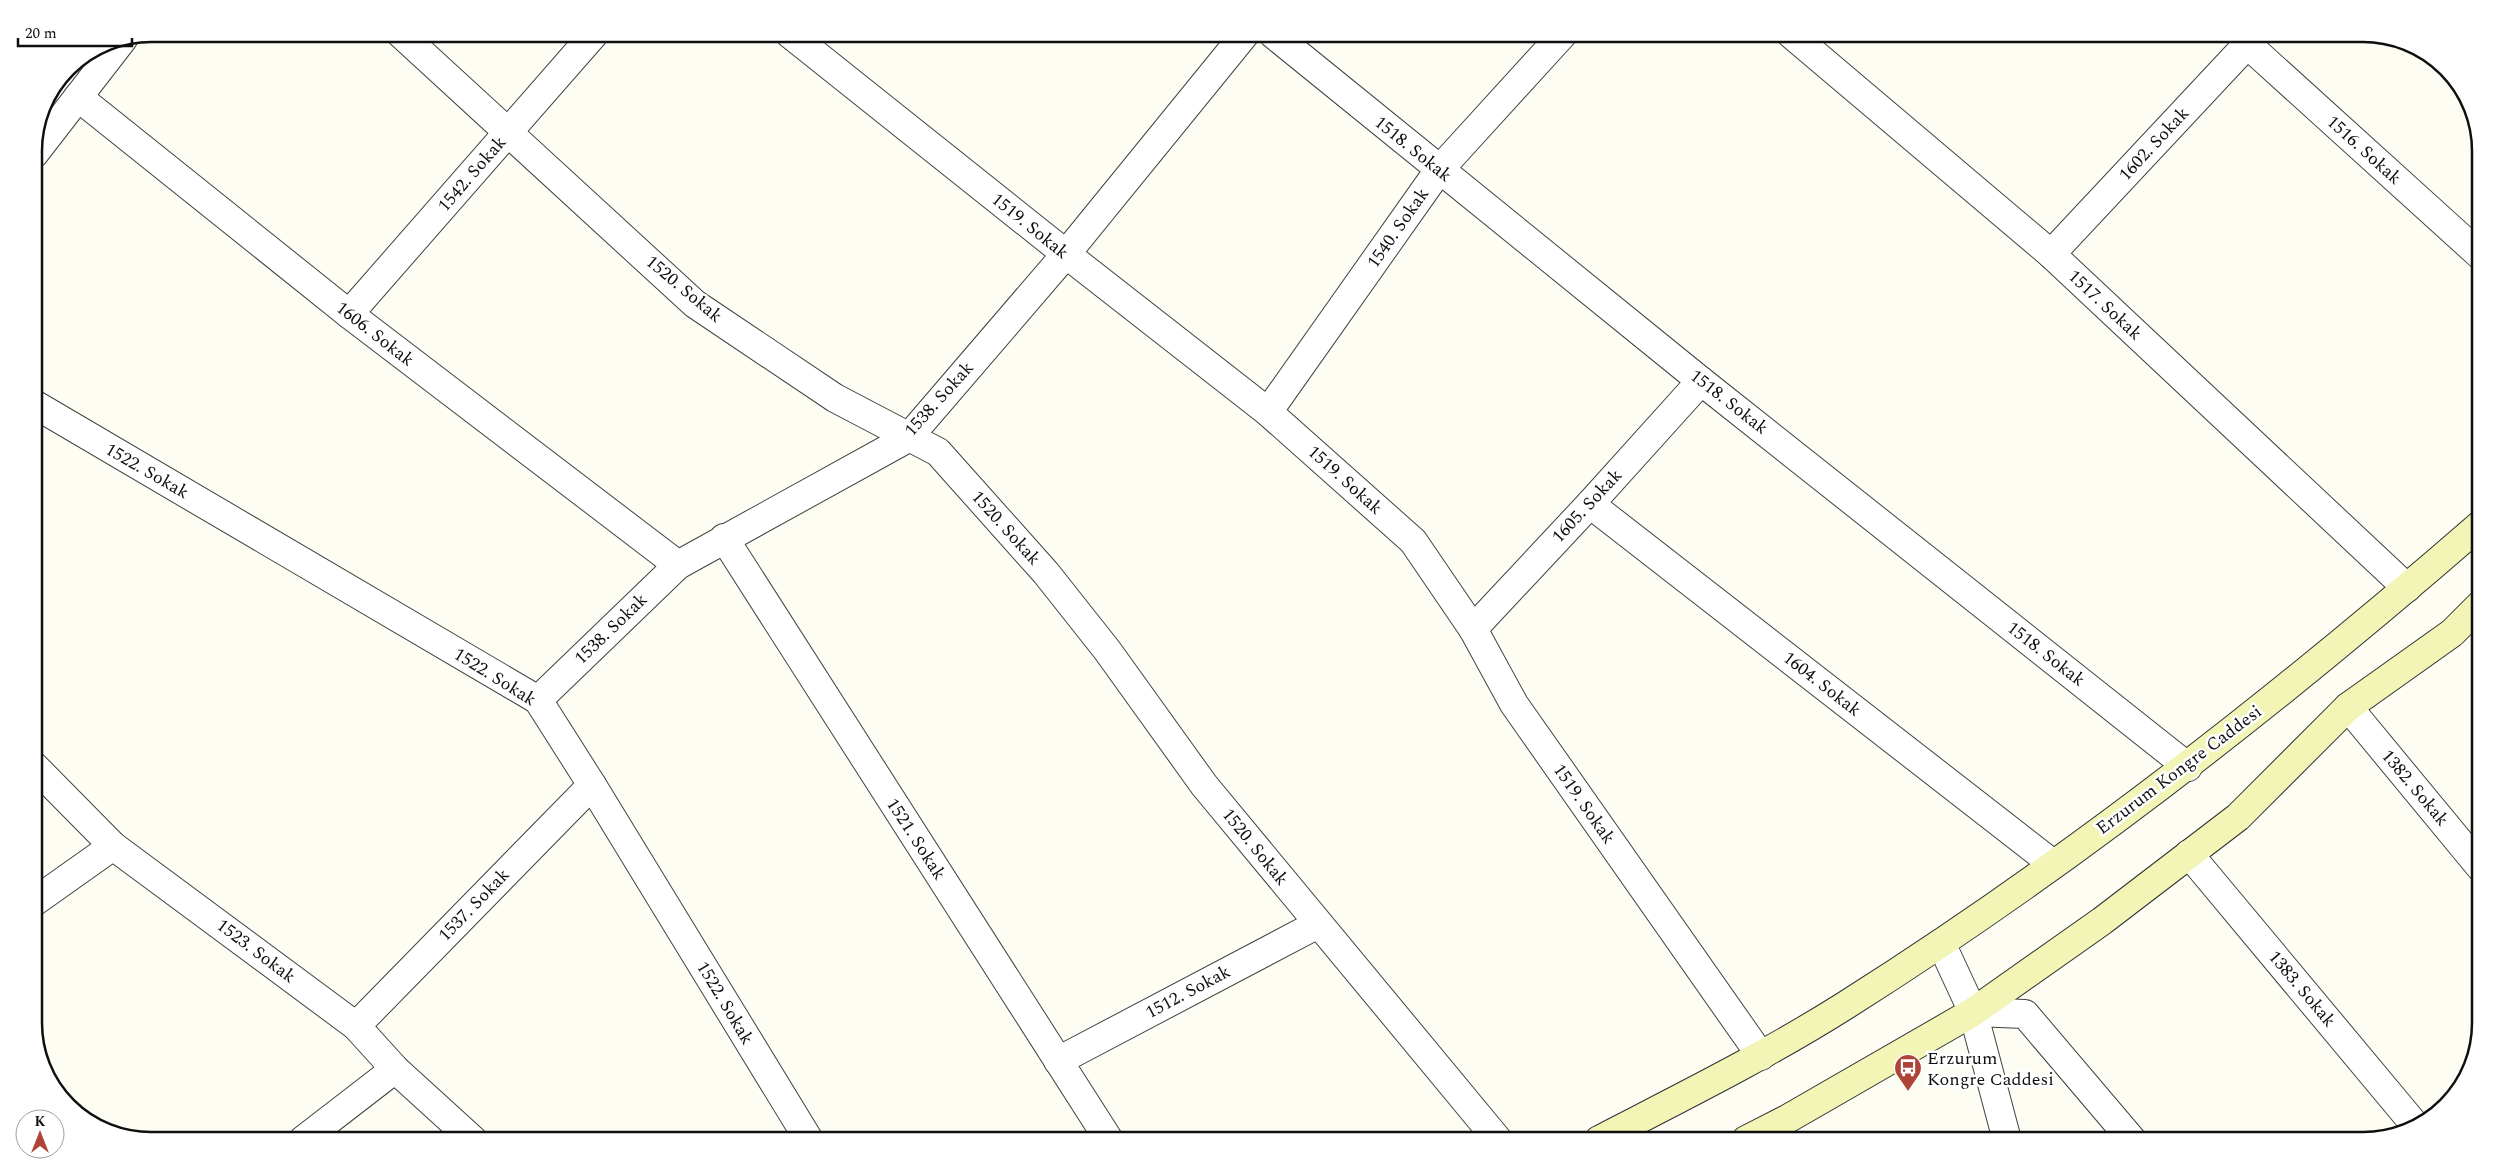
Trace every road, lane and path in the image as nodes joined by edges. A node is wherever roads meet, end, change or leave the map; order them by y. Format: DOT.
graph roads {
  1 [pos="1283,42"];
  2 [pos="1555,42"];
  3 [pos="1801,42"];
  4 [pos="2249,42"];
  5 [pos="2255,42"];
  6 [pos="411,43"];
  7 [pos="586,43"];
  8 [pos="801,43"];
  9 [pos="1238,43"];
  10 [pos="115,49"];
  11 [pos="78,97"];
  12 [pos="509,132"];
  13 [pos="43,142"];
  14 [pos="1439,170"];
  15 [pos="2472,247"];
  16 [pos="1066,254"];
  17 [pos="2051,254"];
  18 [pos="349,314"];
  19 [pos="1701,381"];
  20 [pos="43,409"];
  21 [pos="1268,412"];
  22 [pos="908,438"];
  23 [pos="1590,504"];
  24 [pos="2472,532"];
  25 [pos="724,538"];
  26 [pos="678,565"];
  27 [pos="2407,588"];
  28 [pos="2472,613"];
  29 [pos="1472,629"];
  30 [pos="538,700"];
  31 [pos="2348,707"];
  32 [pos="2188,766"];
  33 [pos="43,775"];
  34 [pos="592,785"];
  35 [pos="113,846"];
  36 [pos="2189,854"];
  37 [pos="2472,857"];
  38 [pos="2053,864"];
  39 [pos="43,896"];
  40 [pos="1318,924"];
  41 [pos="1941,943"];
  42 [pos="1973,1012"];
  43 [pos="356,1026"];
  44 [pos="1761,1056"];
  45 [pos="1058,1061"];
  46 [pos="395,1069"];
  47 [pos="2411,1120"];
  48 [pos="313,1132"];
  49 [pos="464,1132"];
  50 [pos="804,1132"];
  51 [pos="1104,1132"];
  52 [pos="1491,1132"];
  53 [pos="1614,1132"];
  54 [pos="1762,1132"];
  55 [pos="2005,1132"];
  56 [pos="2125,1132"];
  1 -- 14 [label="street, 1518. Sokak"];
  2 -- 14 [label="street, 1540. Sokak"];
  3 -- 17 [label="street, 1517. Sokak"];
  4 -- 17 [label="street, 1602. Sokak"];
  5 -- 15 [label="street, 1516. Sokak"];
  6 -- 12 [label="street, 1520. Sokak"];
  7 -- 12 [label="street, 1542. Sokak"];
  8 -- 16 [label="street, 1519. Sokak"];
  9 -- 16 [label="street, 1538. Sokak"];
  10 -- 11 [label="street"];
  11 -- 13 [label="street"];
  11 -- 18 [label="street, 1606. Sokak"];
  12 -- 18 [label="street, 1542. Sokak"];
  12 -- 22 [label="street, 1520. Sokak"];
  14 -- 19 [label="street, 1518. Sokak"];
  14 -- 21 [label="street, 1540. Sokak"];
  16 -- 21 [label="street, 1519. Sokak"];
  16 -- 22 [label="street, 1538. Sokak"];
  17 -- 27 [label="street, 1517. Sokak"];
  18 -- 26 [label="street, 1606. Sokak"];
  19 -- 23 [label="street, 1605. Sokak"];
  19 -- 32 [label="street, 1518. Sokak"];
  20 -- 30 [label="street, 1522. Sokak"];
  21 -- 29 [label="street, 1519. Sokak"];
  22 -- 25 [label="street, 1538. Sokak"];
  22 -- 40 [label="street, 1520. Sokak"];
  23 -- 29 [label="street, 1605. Sokak"];
  23 -- 38 [label="street, 1604. Sokak"];
  24 -- 27 [label="main road, Erzurum Kongre Caddesi"];
  25 -- 26 [label="street, 1538. Sokak"];
  25 -- 45 [label="street, 1521. Sokak"];
  26 -- 30 [label="street, 1538. Sokak"];
  27 -- 32 [label="main road, Erzurum Kongre Caddesi"];
  28 -- 31 [label="main road"];
  29 -- 44 [label="street, 1519. Sokak"];
  30 -- 34 [label="street, 1522. Sokak"];
  31 -- 36 [label="main road"];
  31 -- 37 [label="street, 1382. Sokak"];
  32 -- 38 [label="main road, Erzurum Kongre Caddesi"];
  33 -- 35 [label="street, 1523. Sokak"];
  34 -- 43 [label="street, 1537. Sokak"];
  34 -- 50 [label="street, 1522. Sokak"];
  35 -- 39 [label="street"];
  35 -- 43 [label="street, 1523. Sokak"];
  36 -- 42 [label="main road"];
  36 -- 47 [label="street, 1383. Sokak"];
  38 -- 41 [label="main road, Erzurum Kongre Caddesi"];
  40 -- 45 [label="street, 1512. Sokak"];
  40 -- 52 [label="street, 1520. Sokak"];
  41 -- 42 [label="street"];
  41 -- 44 [label="main road, Erzurum Kongre Caddesi"];
  42 -- 54 [label="main road"];
  42 -- 55 [label="street"];
  42 -- 56 [label="street"];
  43 -- 46 [label="street, 1523. Sokak"];
  44 -- 53 [label="main road, Erzurum Kongre Caddesi"];
  45 -- 51 [label="street, 1521. Sokak"];
  46 -- 48 [label="street"];
  46 -- 49 [label="street, 1523. Sokak"];
}
